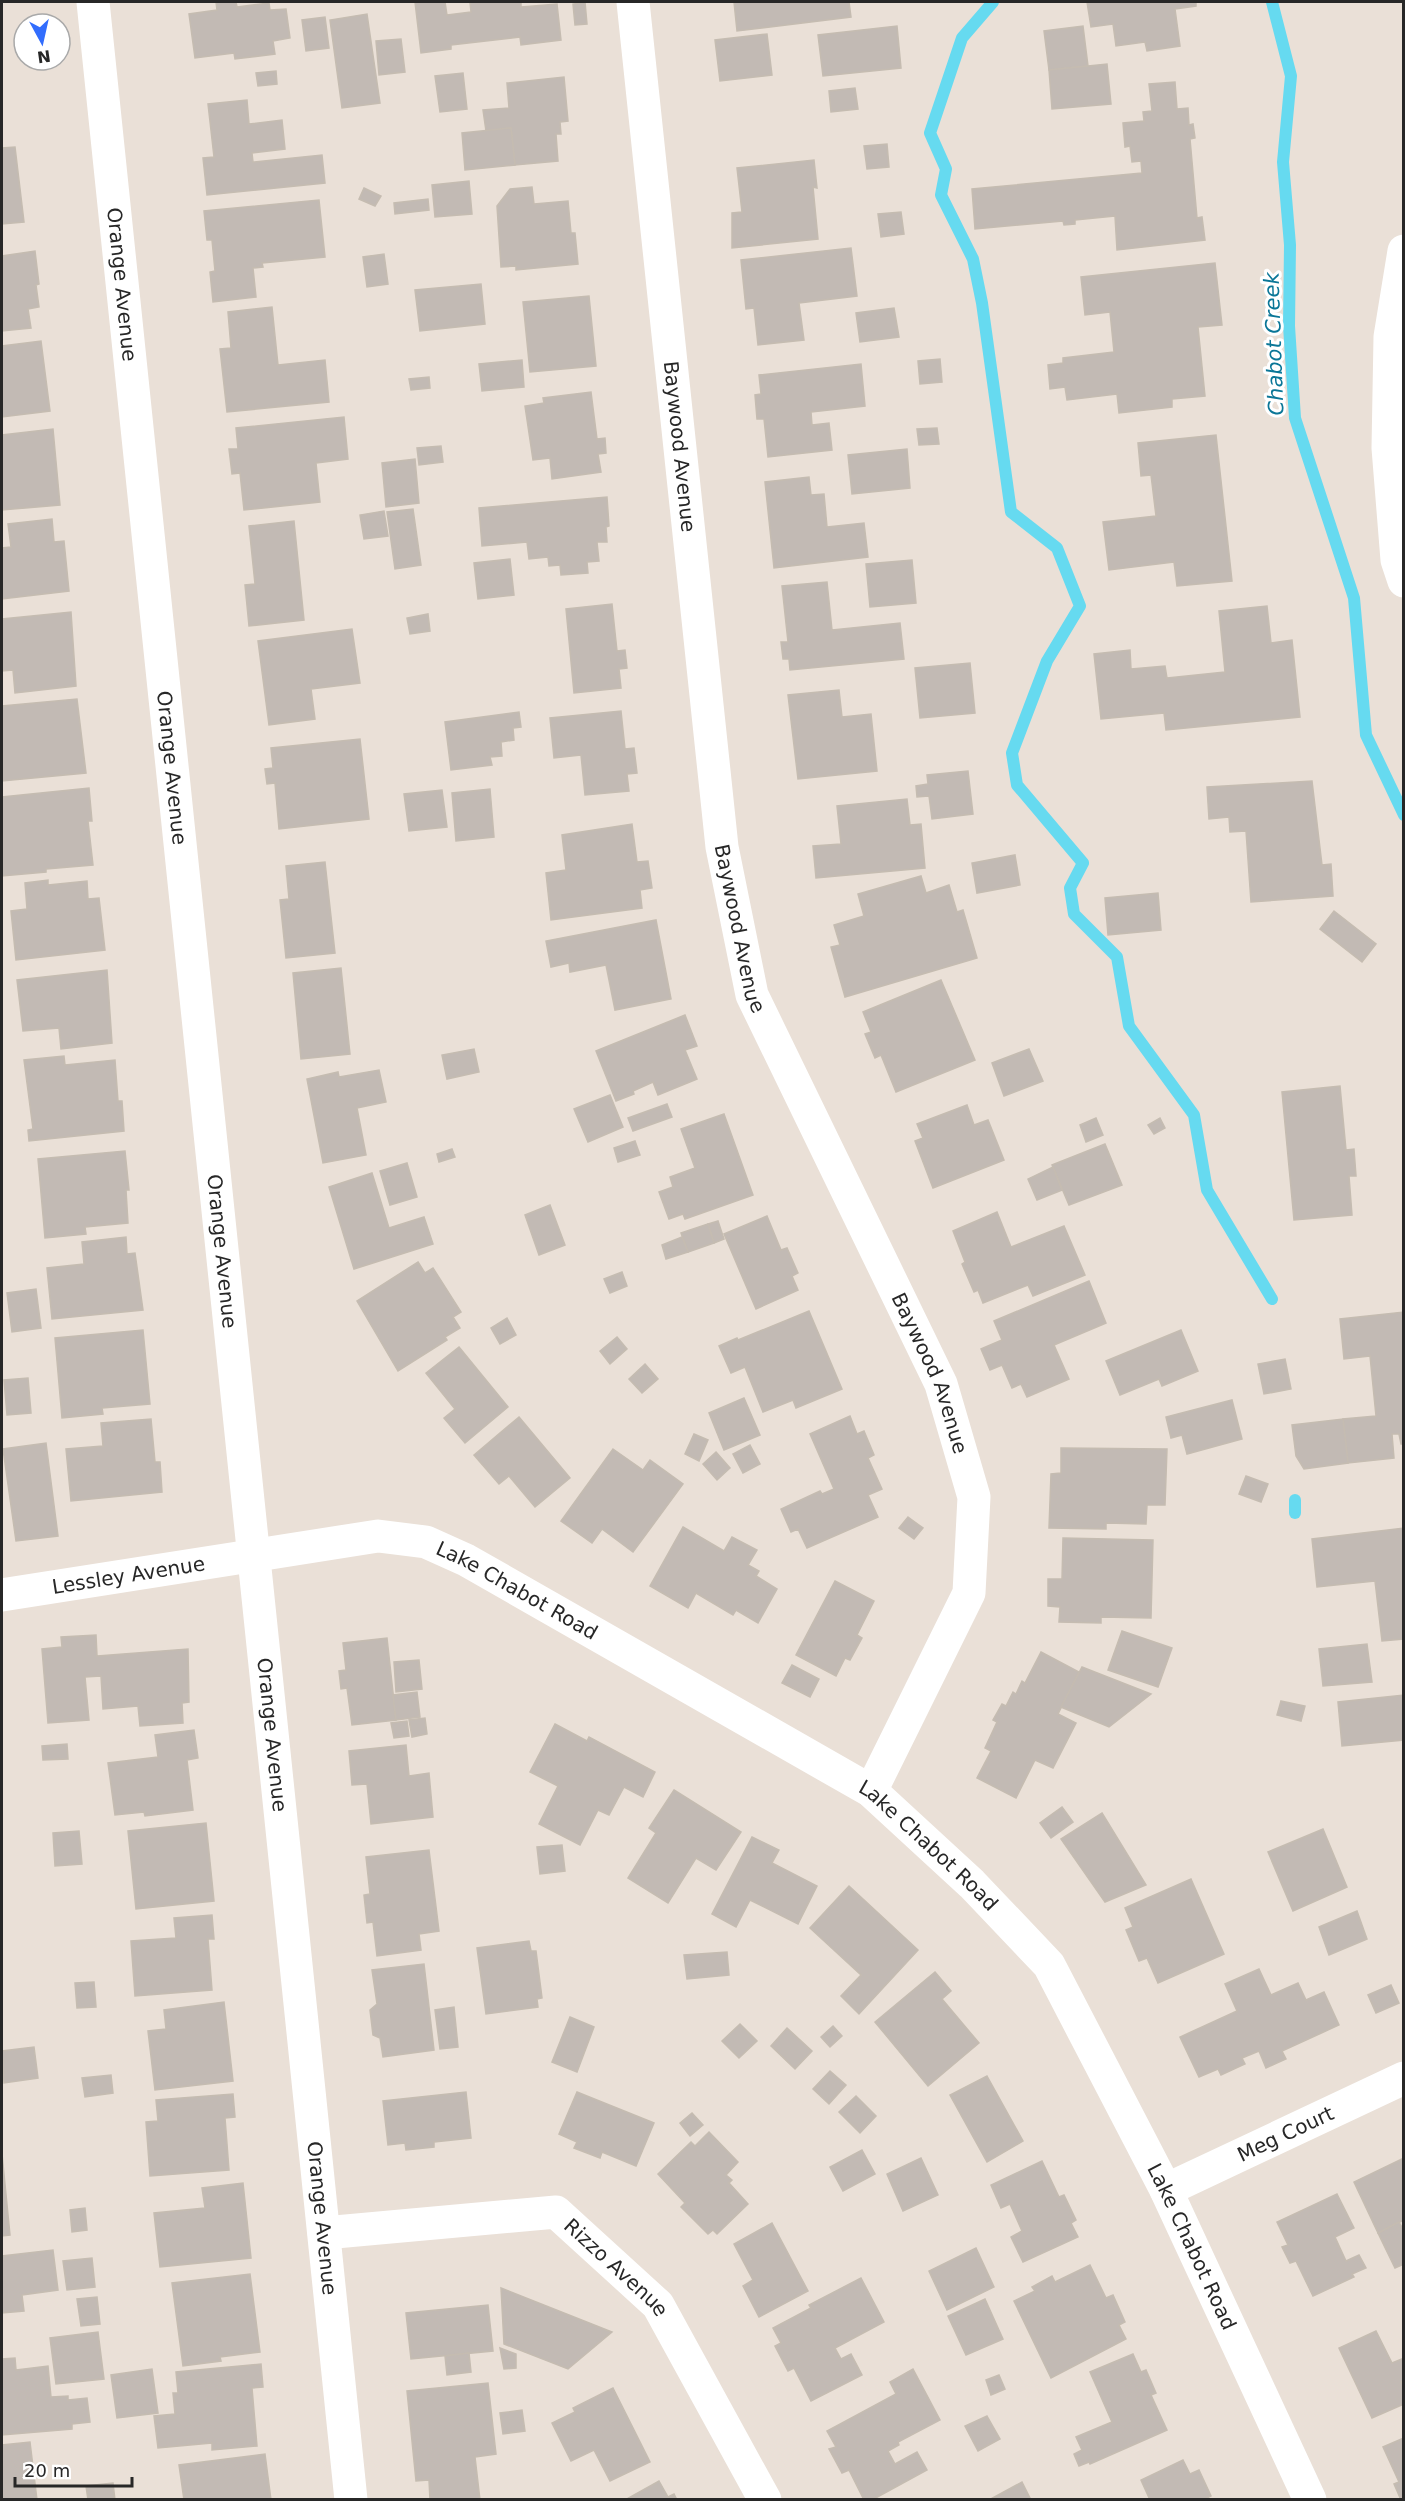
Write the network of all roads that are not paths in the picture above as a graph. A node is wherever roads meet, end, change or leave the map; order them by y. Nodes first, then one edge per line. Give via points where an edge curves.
1 (93, 2) edge
2 (633, 2) edge
3 (1404, 252) edge
4 (1404, 581) edge
5 (254, 1555) junction
6 (2, 1595) edge
7 (872, 1791) junction
8 (1404, 2078) edge
9 (1166, 2190) junction
10 (324, 2233) junction
11 (351, 2499) edge
12 (765, 2499) edge
13 (1310, 2499) edge

1 - 5 street, Orange Avenue
2 - 7 street, Baywood Avenue via 722,847 752,995 941,1384 974,1497 969,1593
3 - 4 street via 1390,337 1388,448 1397,560
5 - 6 street, Lessley Avenue
5 - 7 street, Lake Chabot Road via 378,1536 426,1542 466,1560
5 - 10 street, Orange Avenue
7 - 9 street, Lake Chabot Road via 972,1884 1049,1965
8 - 9 street, Meg Court
9 - 13 street, Lake Chabot Road
10 - 11 street, Orange Avenue
10 - 12 street, Rizzo Avenue via 556,2212 658,2305

